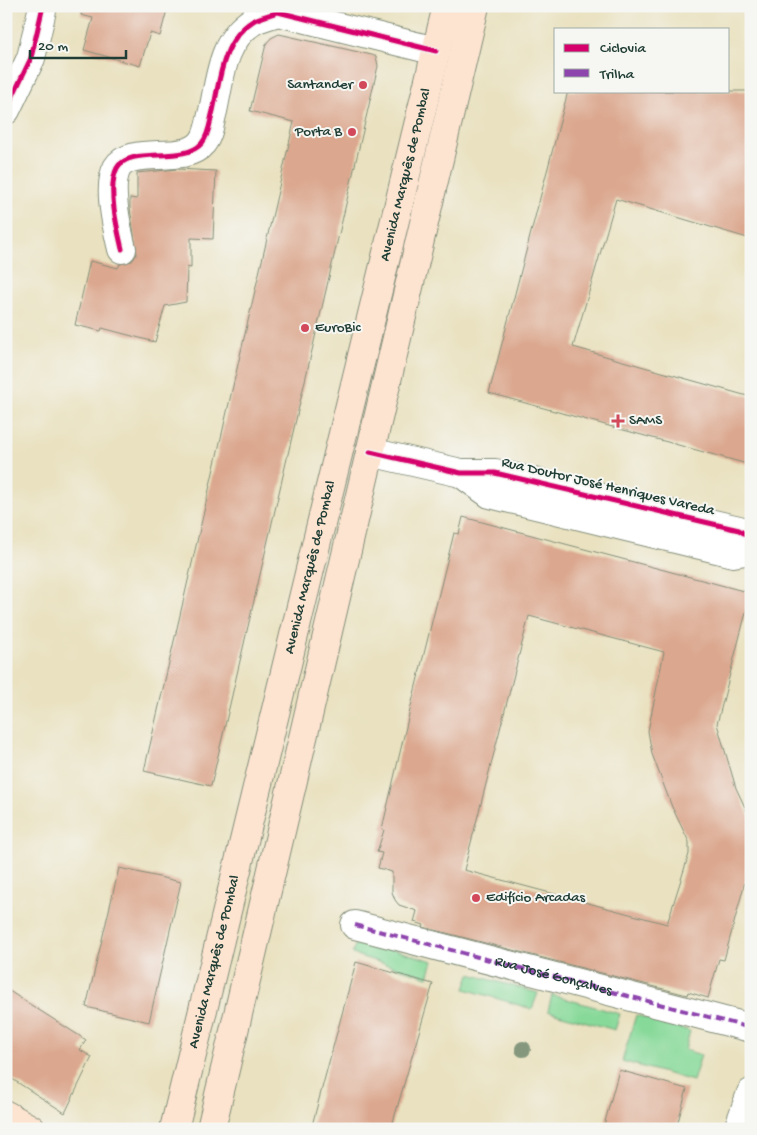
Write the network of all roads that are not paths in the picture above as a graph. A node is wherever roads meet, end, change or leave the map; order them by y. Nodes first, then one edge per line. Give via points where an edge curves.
1 (43, 6) edge
2 (447, 6) edge
3 (475, 6) edge
4 (436, 51) junction
5 (6, 110) edge
6 (122, 249) dead end
7 (370, 452) junction
8 (460, 473) junction
9 (751, 538) edge
10 (751, 550) edge
11 (356, 925) dead end
12 (751, 1028) edge
13 (751, 1093) edge
14 (6, 1115) edge
15 (32, 1129) edge
16 (174, 1129) edge
17 (210, 1129) edge
18 (738, 1129) edge

1 - 5 street via 31,58
2 - 4 main road, Avenida Marquês de Pombal
3 - 7 main road, Avenida Marquês de Pombal
4 - 6 street via 278,12 254,20 235,35 227,50 202,144 187,152 130,158 119,165 113,176 115,221
4 - 16 main road, Avenida Marquês de Pombal
7 - 8 street, Rua Doutor José Henriques Vareda
7 - 17 main road, Avenida Marquês de Pombal
8 - 9 street, Rua Doutor José Henriques Vareda via 495,473 740,530
8 - 10 street, Rua Doutor José Henriques Vareda via 490,494 733,553
11 - 12 street, Rua José Gonçalves
13 - 18 street
14 - 15 main road

